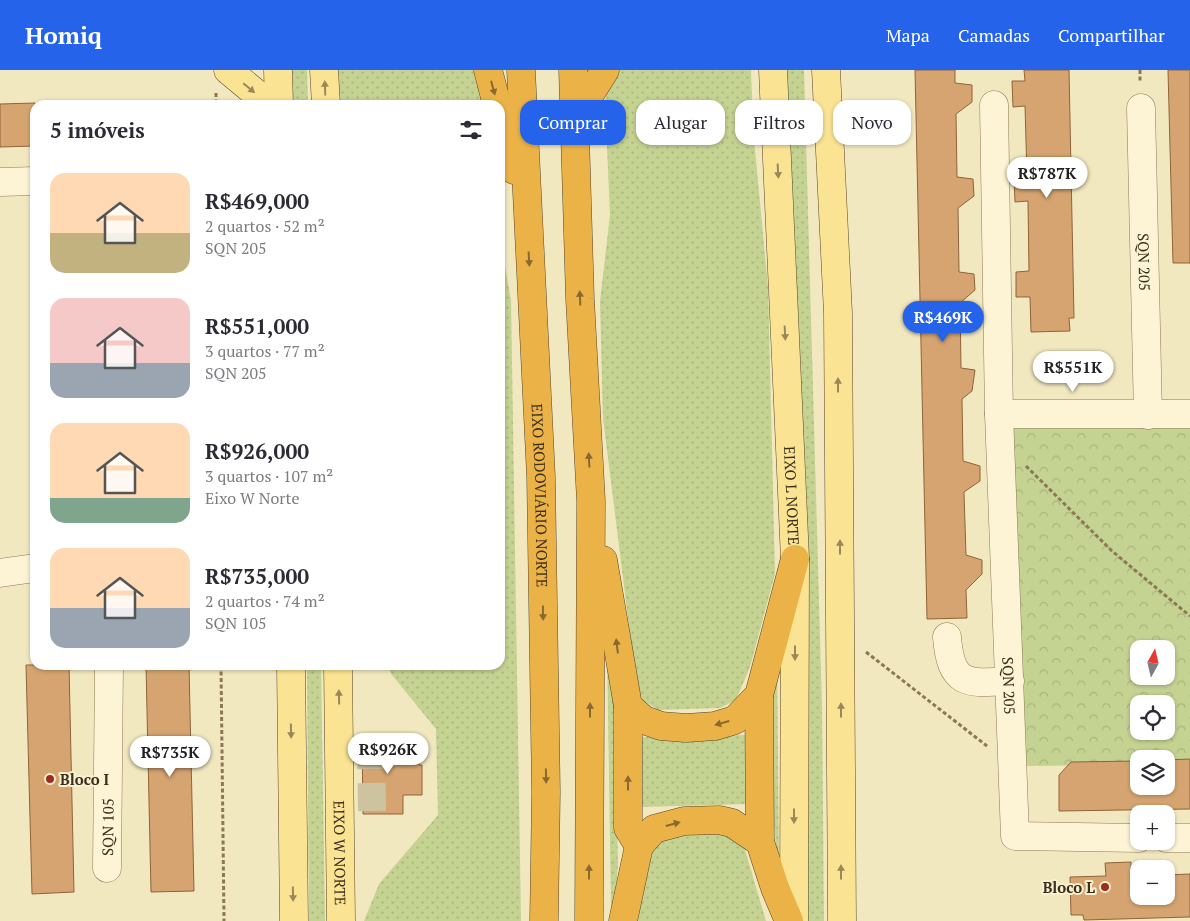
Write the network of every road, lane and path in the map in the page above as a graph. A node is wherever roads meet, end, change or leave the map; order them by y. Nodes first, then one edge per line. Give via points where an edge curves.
1 (228, 70) edge
2 (278, 70) edge
3 (324, 70) edge
4 (488, 70) edge
5 (521, 70) edge
6 (573, 70) edge
7 (605, 70) edge
8 (773, 70) edge
9 (839, 70) edge
10 (826, 83) edge
11 (264, 100) edge
12 (279, 100) edge
13 (326, 100) edge
14 (496, 100) edge
15 (574, 100) edge
16 (586, 100) edge
17 (994, 106) dead end
18 (1141, 108) dead end
19 (505, 135) edge
20 (576, 145) edge
21 (30, 181) edge
22 (0, 182) edge
23 (527, 221) junction
24 (1190, 414) edge
25 (1148, 415) junction
26 (999, 427) junction
27 (591, 501) junction
28 (795, 559) junction
29 (30, 569) edge
30 (0, 572) edge
31 (1190, 616) edge
32 (840, 632) junction
33 (947, 638) dead end
34 (109, 670) edge
35 (221, 670) edge
36 (290, 670) edge
37 (338, 670) edge
38 (1010, 681) junction
39 (759, 695) junction
40 (628, 706) junction
41 (1013, 767) junction
42 (1130, 838) edge
43 (1175, 838) edge
44 (1190, 838) edge
45 (760, 842) junction
46 (639, 846) junction
47 (107, 868) dead end
48 (224, 921) edge
49 (294, 921) edge
50 (342, 921) edge
51 (544, 921) edge
52 (590, 921) edge
53 (622, 921) edge
54 (788, 921) edge
55 (794, 921) edge
56 (842, 921) edge

1 -> 11 main road
2 - 12 main road
13 -> 3 main road
4 -> 14 highway
5 - 23 highway, EIXO RODOVIÁRIO NORTE
6 - 15 highway
7 - 16 highway
8 -> 28 main road, EIXO L NORTE
9 - 10 main road
32 -> 10 main road via 838,313
17 - 26 street, SQN 205
18 - 25 street, SQN 205
19 - 23 highway
27 -> 20 highway
21 - 22 street
23 -> 51 highway, EIXO RODOVIÁRIO NORTE via 541,487 546,792
24 - 25 street
25 - 26 street
26 - 31 path via 1112,551
26 - 38 street, SQN 205
40 -> 27 highway
52 -> 27 highway
28 - 39 highway
28 -> 55 main road, EIXO L NORTE
29 - 30 street
32 - 41 path
56 -> 32 main road
33 - 38 street via 949,656 961,678 974,683
34 - 47 street, SQN 105
35 - 48 path
36 -> 49 main road
50 -> 37 main road, EIXO W NORTE
38 - 41 street, SQN 205
39 -> 40 highway via 735,720 715,726 661,726 644,720
39 - 45 highway
46 -> 40 highway via 628,828
41 - 42 street, SQN 205 via 1015,836
43 - 44 street
46 -> 45 highway via 654,829 684,821 732,823
45 - 54 highway
46 - 53 highway

